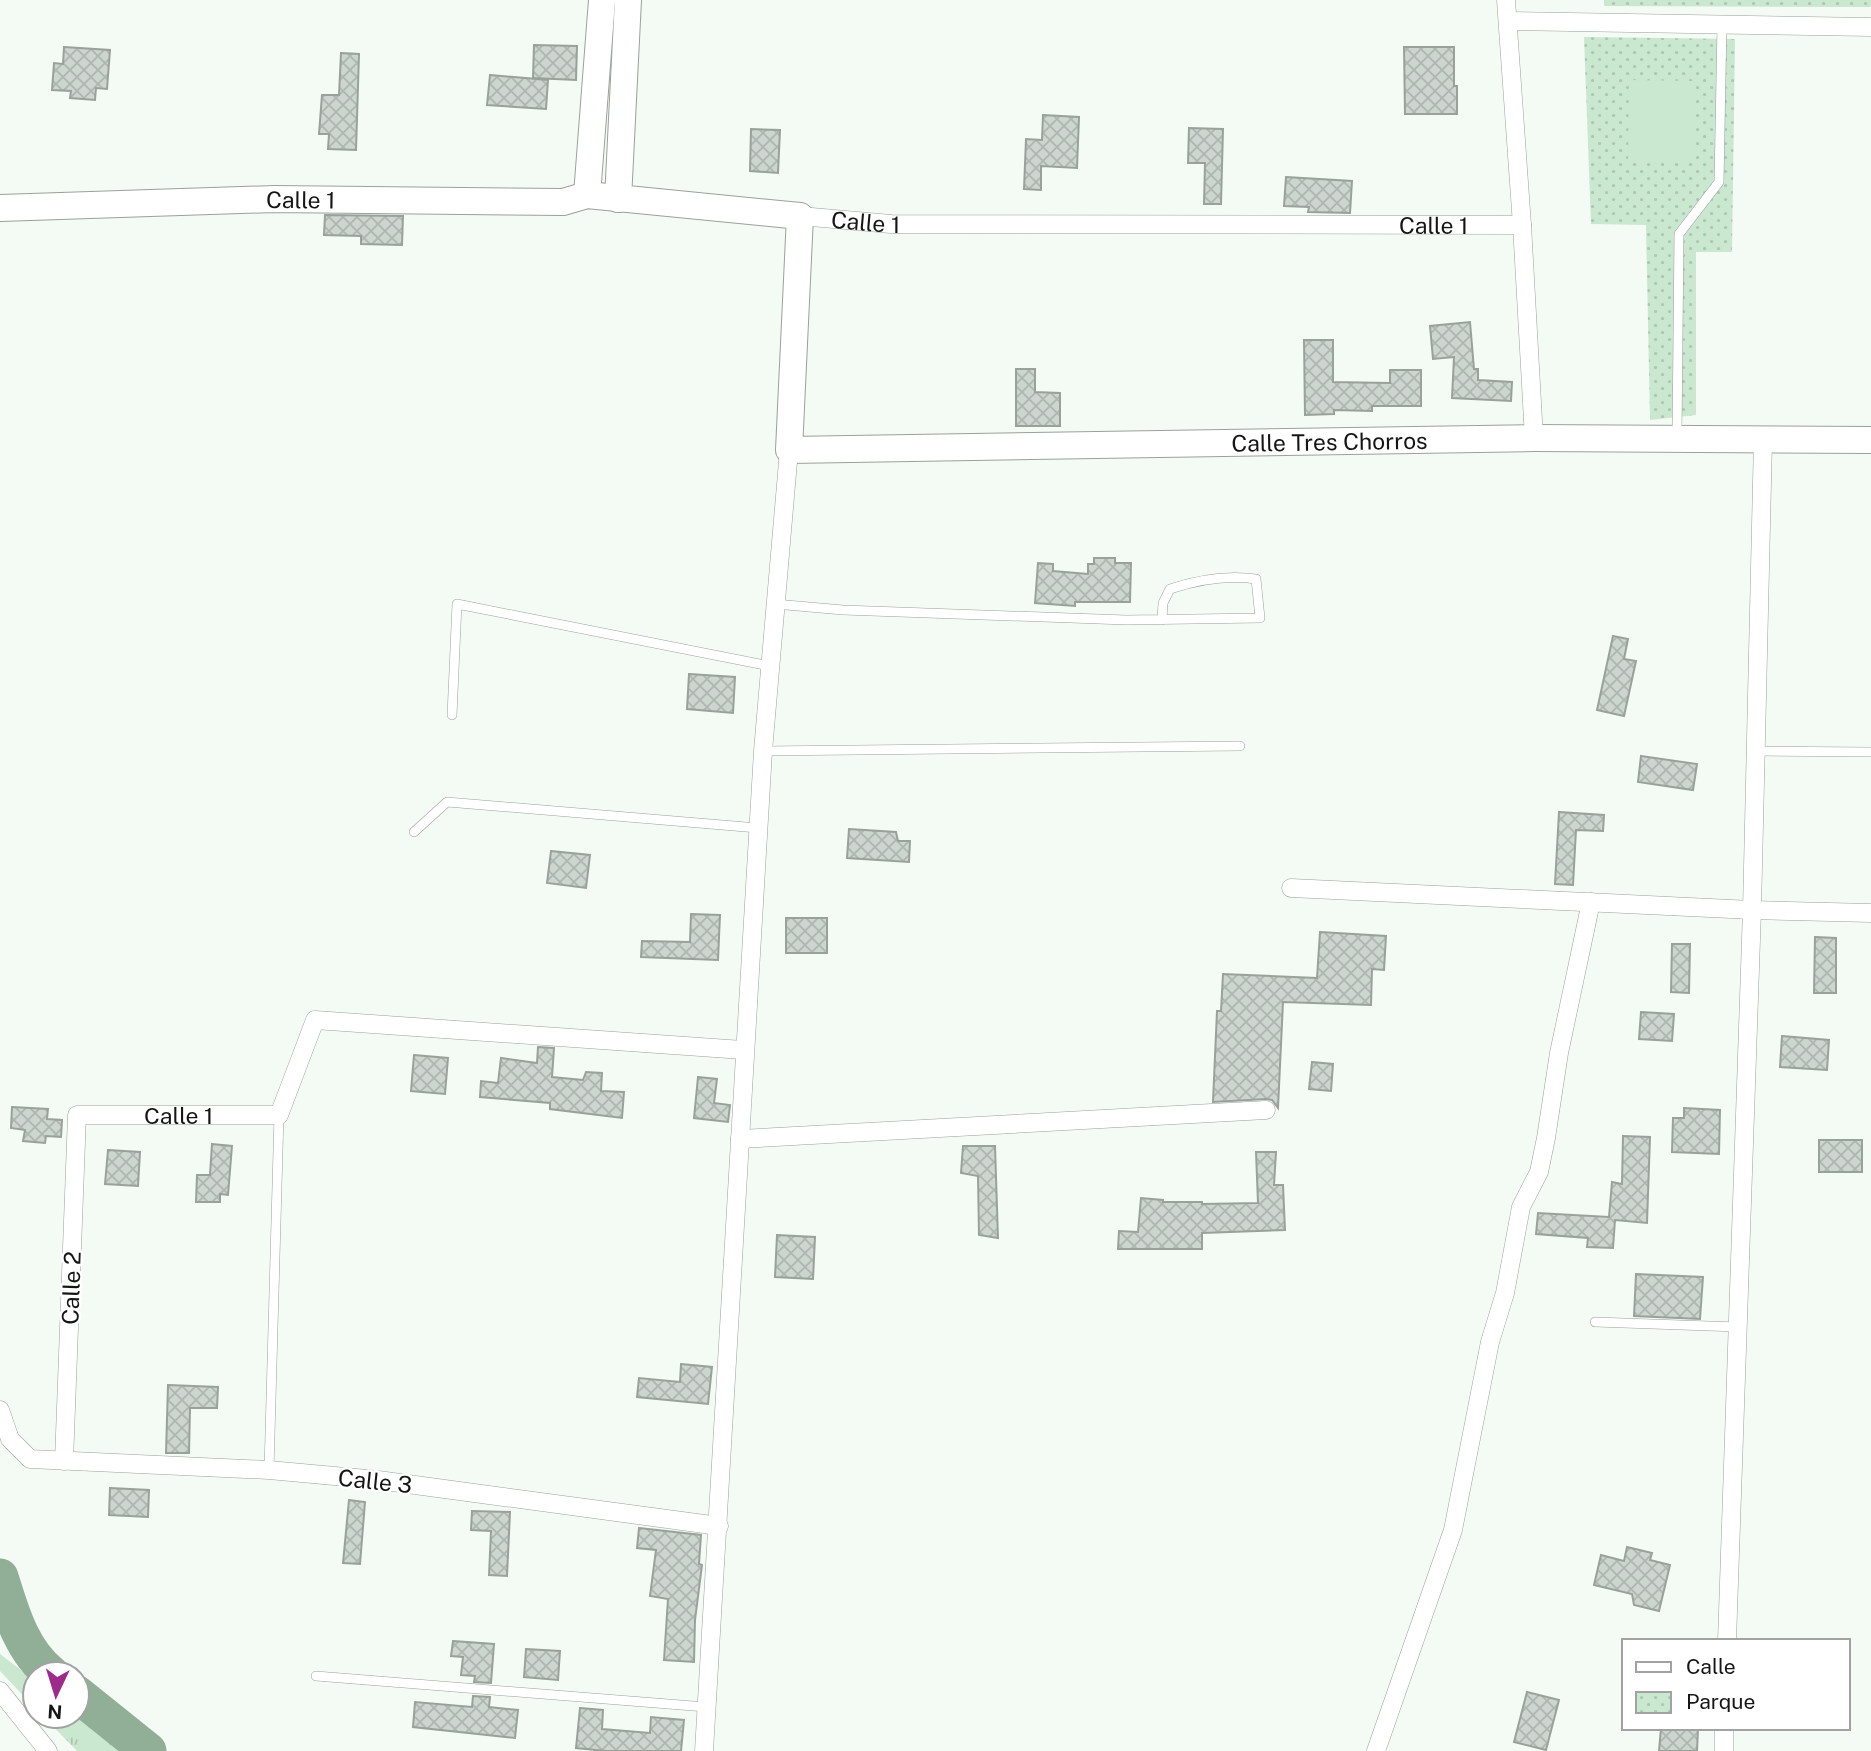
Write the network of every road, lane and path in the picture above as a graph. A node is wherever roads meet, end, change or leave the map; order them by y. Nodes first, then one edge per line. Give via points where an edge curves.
1 (602, 0) edge
2 (628, 0) edge
3 (1506, 0) edge
4 (1508, 21) junction
5 (1721, 24) junction
6 (1871, 27) edge
7 (587, 195) junction
8 (618, 199) junction
9 (0, 208) edge
10 (800, 216) junction
11 (1522, 225) junction
12 (1534, 438) junction
13 (1677, 439) junction
14 (1763, 440) junction
15 (1871, 440) edge
16 (789, 450) junction
17 (775, 604) junction
18 (1162, 620) junction
19 (770, 666) junction
20 (452, 715) dead end
21 (1240, 746) dead end
22 (762, 751) junction
23 (1756, 751) junction
24 (1871, 752) edge
25 (758, 828) junction
26 (414, 832) dead end
27 (1291, 888) dead end
28 (1591, 902) junction
29 (1752, 910) junction
30 (1871, 913) edge
31 (743, 1050) junction
32 (1266, 1111) dead end
33 (77, 1115) joint
34 (279, 1115) junction
35 (740, 1139) junction
36 (1595, 1322) dead end
37 (1738, 1327) junction
38 (0, 1410) edge
39 (64, 1461) junction
40 (269, 1470) junction
41 (719, 1526) junction
42 (1727, 1639) edge
43 (316, 1676) dead end
44 (0, 1691) edge
45 (706, 1707) junction
46 (1724, 1730) edge
47 (48, 1751) edge
48 (704, 1751) edge
49 (1376, 1751) edge
50 (1724, 1751) edge

1 - 7 main road
2 - 8 main road
3 - 4 street
4 - 5 street
4 - 11 street
5 - 6 street
5 - 13 lane via 1719,182 1679,234
7 - 8 main road, Calle 1
7 - 9 main road, Calle 1 via 563,202 274,199
8 - 10 main road, Calle 1
10 - 11 street, Calle 1 via 891,224
10 - 16 main road
11 - 12 street
12 - 13 main road, Calle Tres Chorros
12 - 16 main road, Calle Tres Chorros
13 - 14 main road, Calle Tres Chorros
14 - 15 main road, Calle Tres Chorros
14 - 23 street
16 - 17 street
17 - 18 lane
17 - 19 street
18 - 18 lane via 1170,589 1237,576 1256,579 1259,618
19 - 20 lane via 457,604
19 - 22 street
21 - 22 lane
22 - 25 street
23 - 24 lane
23 - 29 street
25 - 26 lane via 447,802
25 - 31 street
27 - 28 street
28 - 29 street
28 - 49 street via 1539,1172 1521,1206 1453,1530
29 - 30 street
29 - 37 street
31 - 34 street via 315,1020
31 - 35 street
32 - 35 street
33 - 34 street, Calle 1
33 - 39 street, Calle 2
34 - 40 lane
35 - 41 street
36 - 37 lane
37 - 42 street
38 - 39 street, Calle 3 via 10,1439 30,1459
39 - 40 street, Calle 3
40 - 41 street, Calle 3 via 378,1480
41 - 45 street
43 - 45 lane
44 - 47 street
45 - 48 street
46 - 50 street

